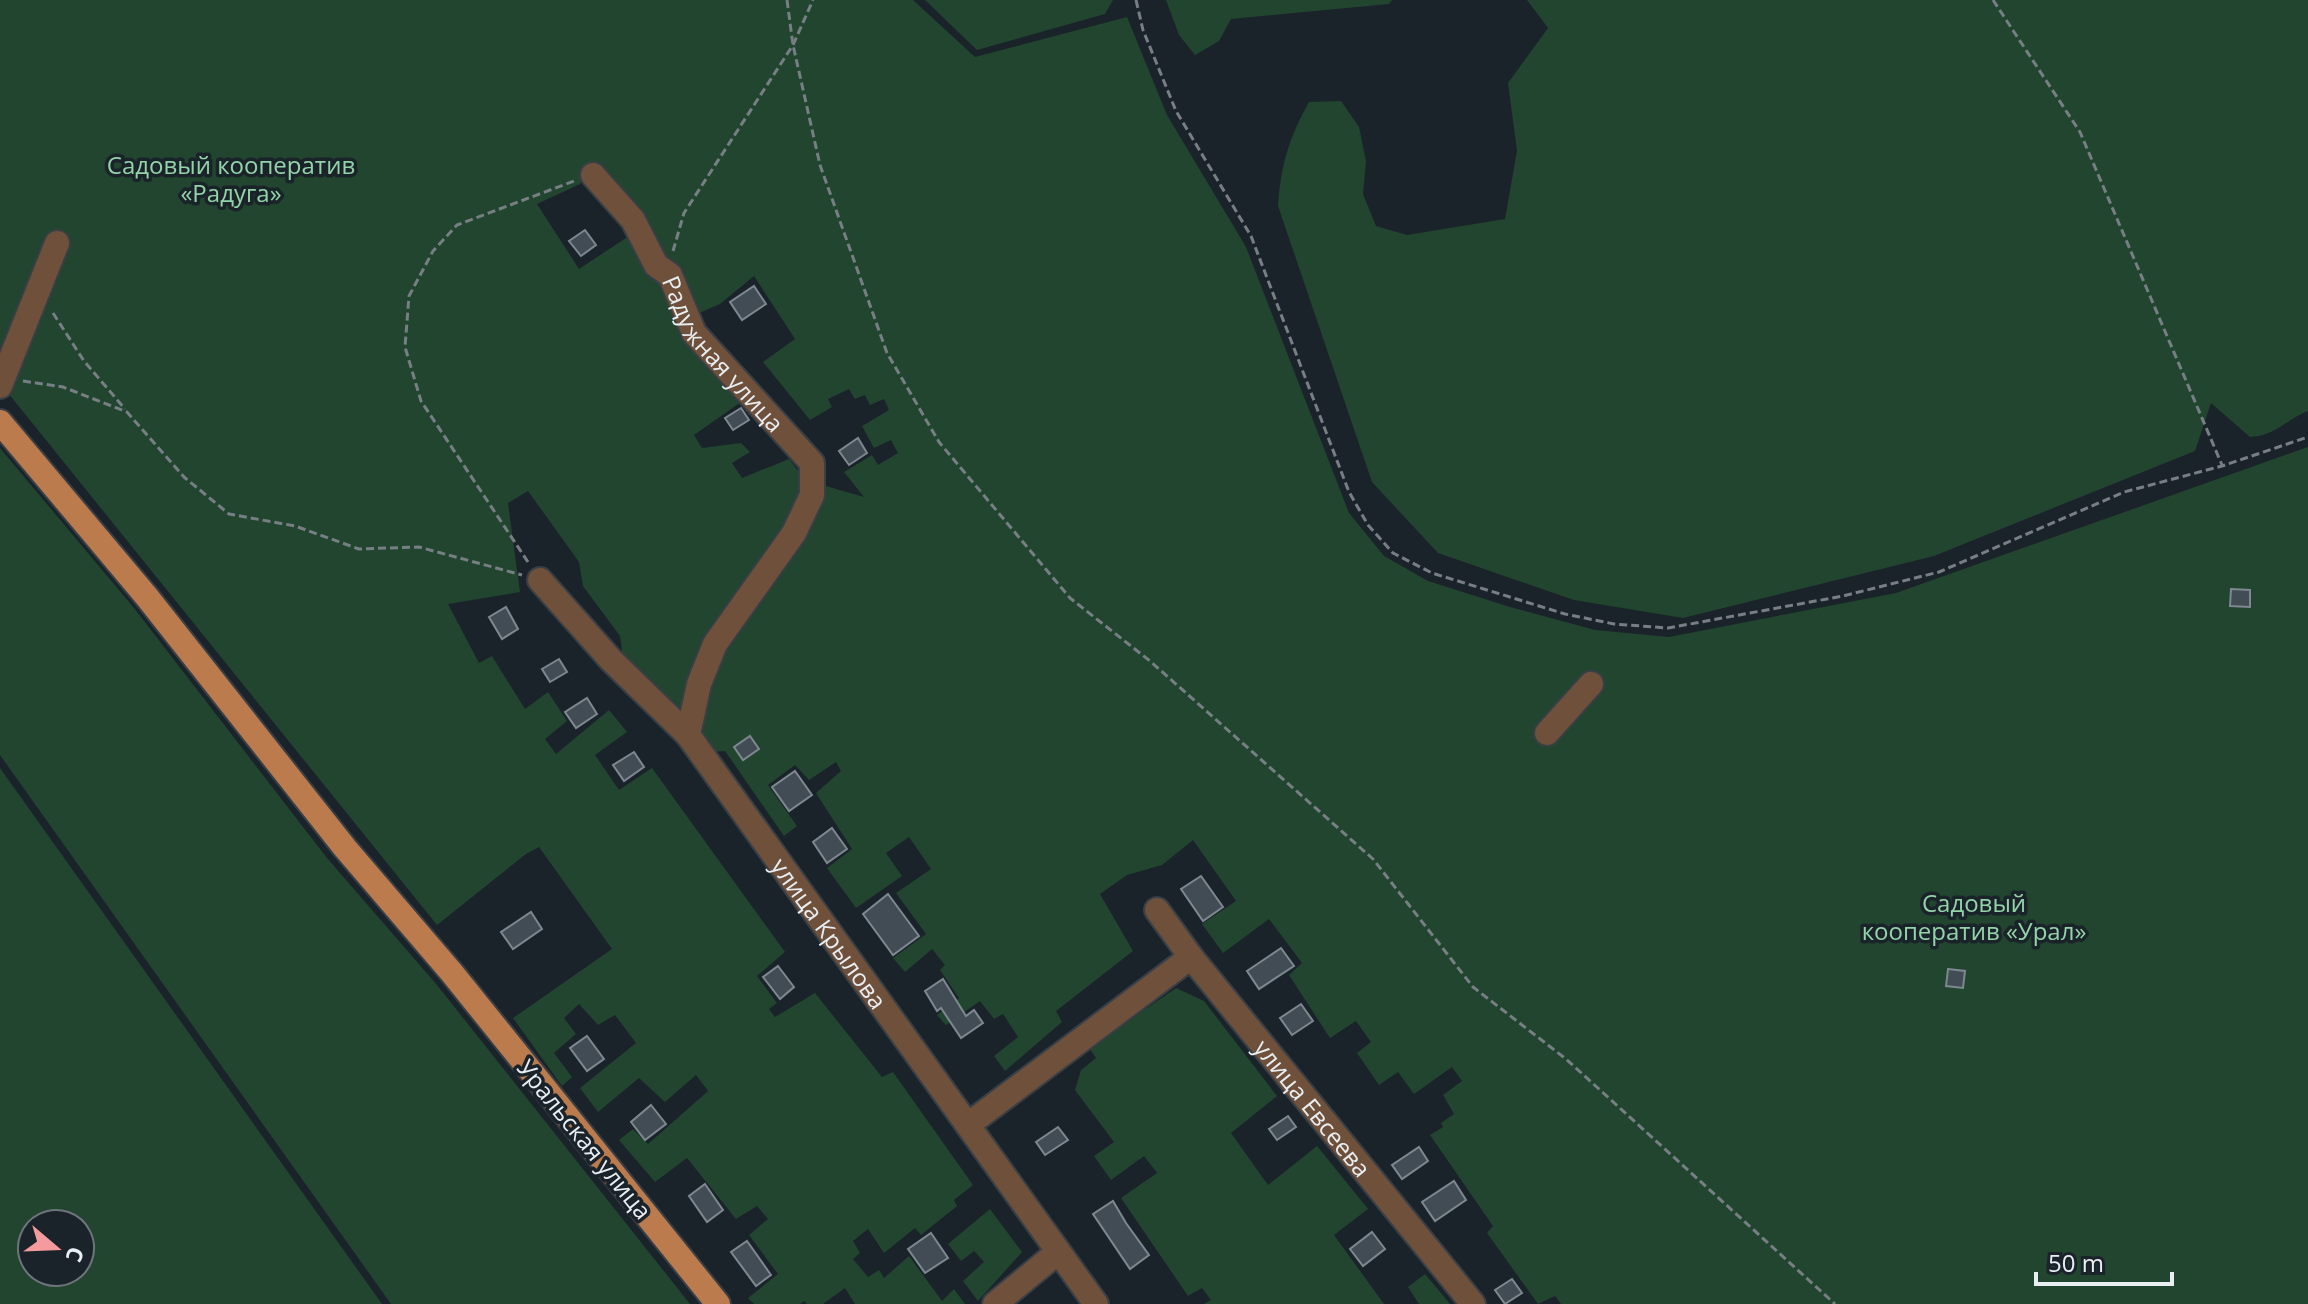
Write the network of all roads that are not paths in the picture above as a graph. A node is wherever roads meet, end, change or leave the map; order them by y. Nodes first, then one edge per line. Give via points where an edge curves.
1 (593, 175) road end
2 (57, 243) dead end
3 (2, 382) edge
4 (0, 422) edge
5 (540, 580) road end
6 (1591, 684) dead end
7 (1547, 733) dead end
8 (688, 735) junction
9 (1157, 910) dead end
10 (1191, 957) junction
11 (969, 1124) junction
12 (1058, 1252) junction
13 (718, 1304) edge
14 (995, 1304) edge
15 (1096, 1304) edge
16 (1473, 1304) edge

1 - 8 street, Радужная улица via 633,220 656,265 670,275 694,333 812,463 812,495 794,533 715,644
2 - 3 street
4 - 13 main road, Уральская улица
5 - 8 street, улица Крылова
6 - 7 street
8 - 11 street, улица Крылова
9 - 10 street, улица Евсеева
10 - 11 street
10 - 16 street, улица Евсеева
11 - 12 street, улица Крылова
12 - 14 street
12 - 15 street, улица Крылова

